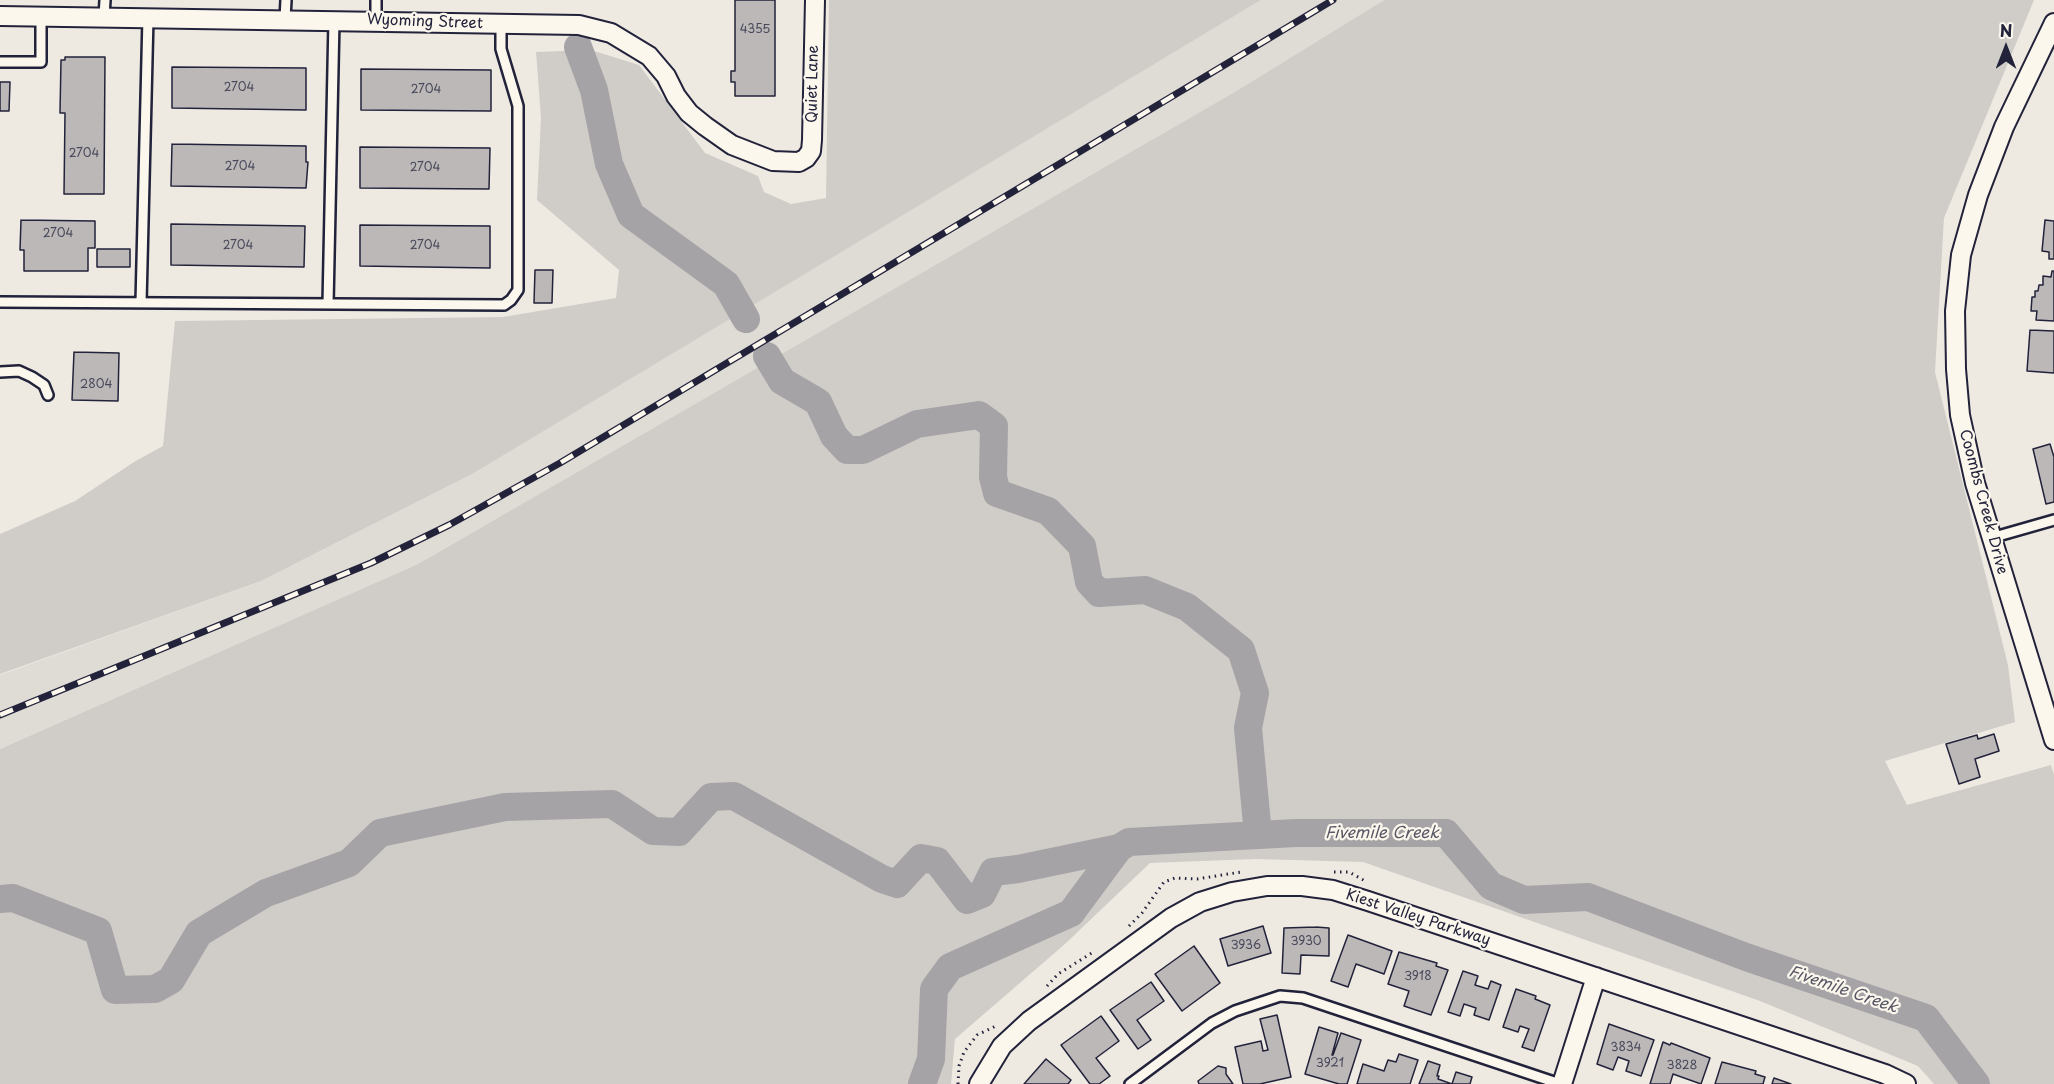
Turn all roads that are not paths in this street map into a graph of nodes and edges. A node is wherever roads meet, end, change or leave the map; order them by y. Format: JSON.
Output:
{"nodes":[{"id":1,"x":286,"y":0,"type":"edge"},
{"id":2,"x":376,"y":0,"type":"edge"},
{"id":3,"x":815,"y":0,"type":"edge"},
{"id":4,"x":105,"y":8,"type":"edge"},
{"id":5,"x":0,"y":16,"type":"edge"},
{"id":6,"x":41,"y":16,"type":"junction"},
{"id":7,"x":148,"y":17,"type":"junction"},
{"id":8,"x":285,"y":19,"type":"junction"},
{"id":9,"x":334,"y":20,"type":"junction"},
{"id":10,"x":376,"y":20,"type":"junction"},
{"id":11,"x":2054,"y":23,"type":"edge"},
{"id":12,"x":501,"y":24,"type":"junction"},
{"id":13,"x":0,"y":62,"type":"edge"},
{"id":14,"x":800,"y":162,"type":"joint"},
{"id":15,"x":0,"y":302,"type":"edge"},
{"id":16,"x":141,"y":303,"type":"junction"},
{"id":17,"x":327,"y":304,"type":"junction"},
{"id":18,"x":0,"y":372,"type":"edge"},
{"id":19,"x":48,"y":395,"type":"dead end"},
{"id":20,"x":2054,"y":520,"type":"edge"},
{"id":21,"x":1991,"y":538,"type":"junction"},
{"id":22,"x":2054,"y":740,"type":"edge"},
{"id":23,"x":1596,"y":977,"type":"junction"},
{"id":24,"x":979,"y":1084,"type":"edge"},
{"id":25,"x":1130,"y":1084,"type":"edge"},
{"id":26,"x":1561,"y":1084,"type":"edge"},
{"id":27,"x":1906,"y":1084,"type":"edge"}],
"edges":[{"from":1,"to":8,"type":"lane"},
{"from":2,"to":10,"type":"lane"},
{"from":3,"to":14,"type":"street","name":"Quiet Lane"},
{"from":4,"to":6,"type":"street","name":"Wyoming Street"},
{"from":4,"to":7,"type":"street","name":"Wyoming Street"},
{"from":5,"to":6,"type":"street","name":"Wyoming Street"},
{"from":6,"to":13,"type":"lane"},
{"from":7,"to":8,"type":"street","name":"Wyoming Street"},
{"from":7,"to":16,"type":"lane"},
{"from":8,"to":9,"type":"street","name":"Wyoming Street"},
{"from":9,"to":10,"type":"street","name":"Wyoming Street"},
{"from":9,"to":17,"type":"lane"},
{"from":10,"to":12,"type":"street","name":"Wyoming Street"},
{"from":11,"to":21,"type":"street","name":"Coombs Creek Drive"},
{"from":12,"to":14,"type":"street","name":"Wyoming Street"},
{"from":12,"to":17,"type":"lane"},
{"from":15,"to":16,"type":"lane"},
{"from":16,"to":17,"type":"lane"},
{"from":18,"to":19,"type":"lane"},
{"from":20,"to":21,"type":"lane"},
{"from":21,"to":22,"type":"street","name":"Coombs Creek Drive"},
{"from":23,"to":24,"type":"street","name":"Kiest Valley Parkway"},
{"from":23,"to":26,"type":"street"},
{"from":23,"to":27,"type":"street","name":"Kiest Valley Parkway"},
{"from":25,"to":26,"type":"lane"}]}
